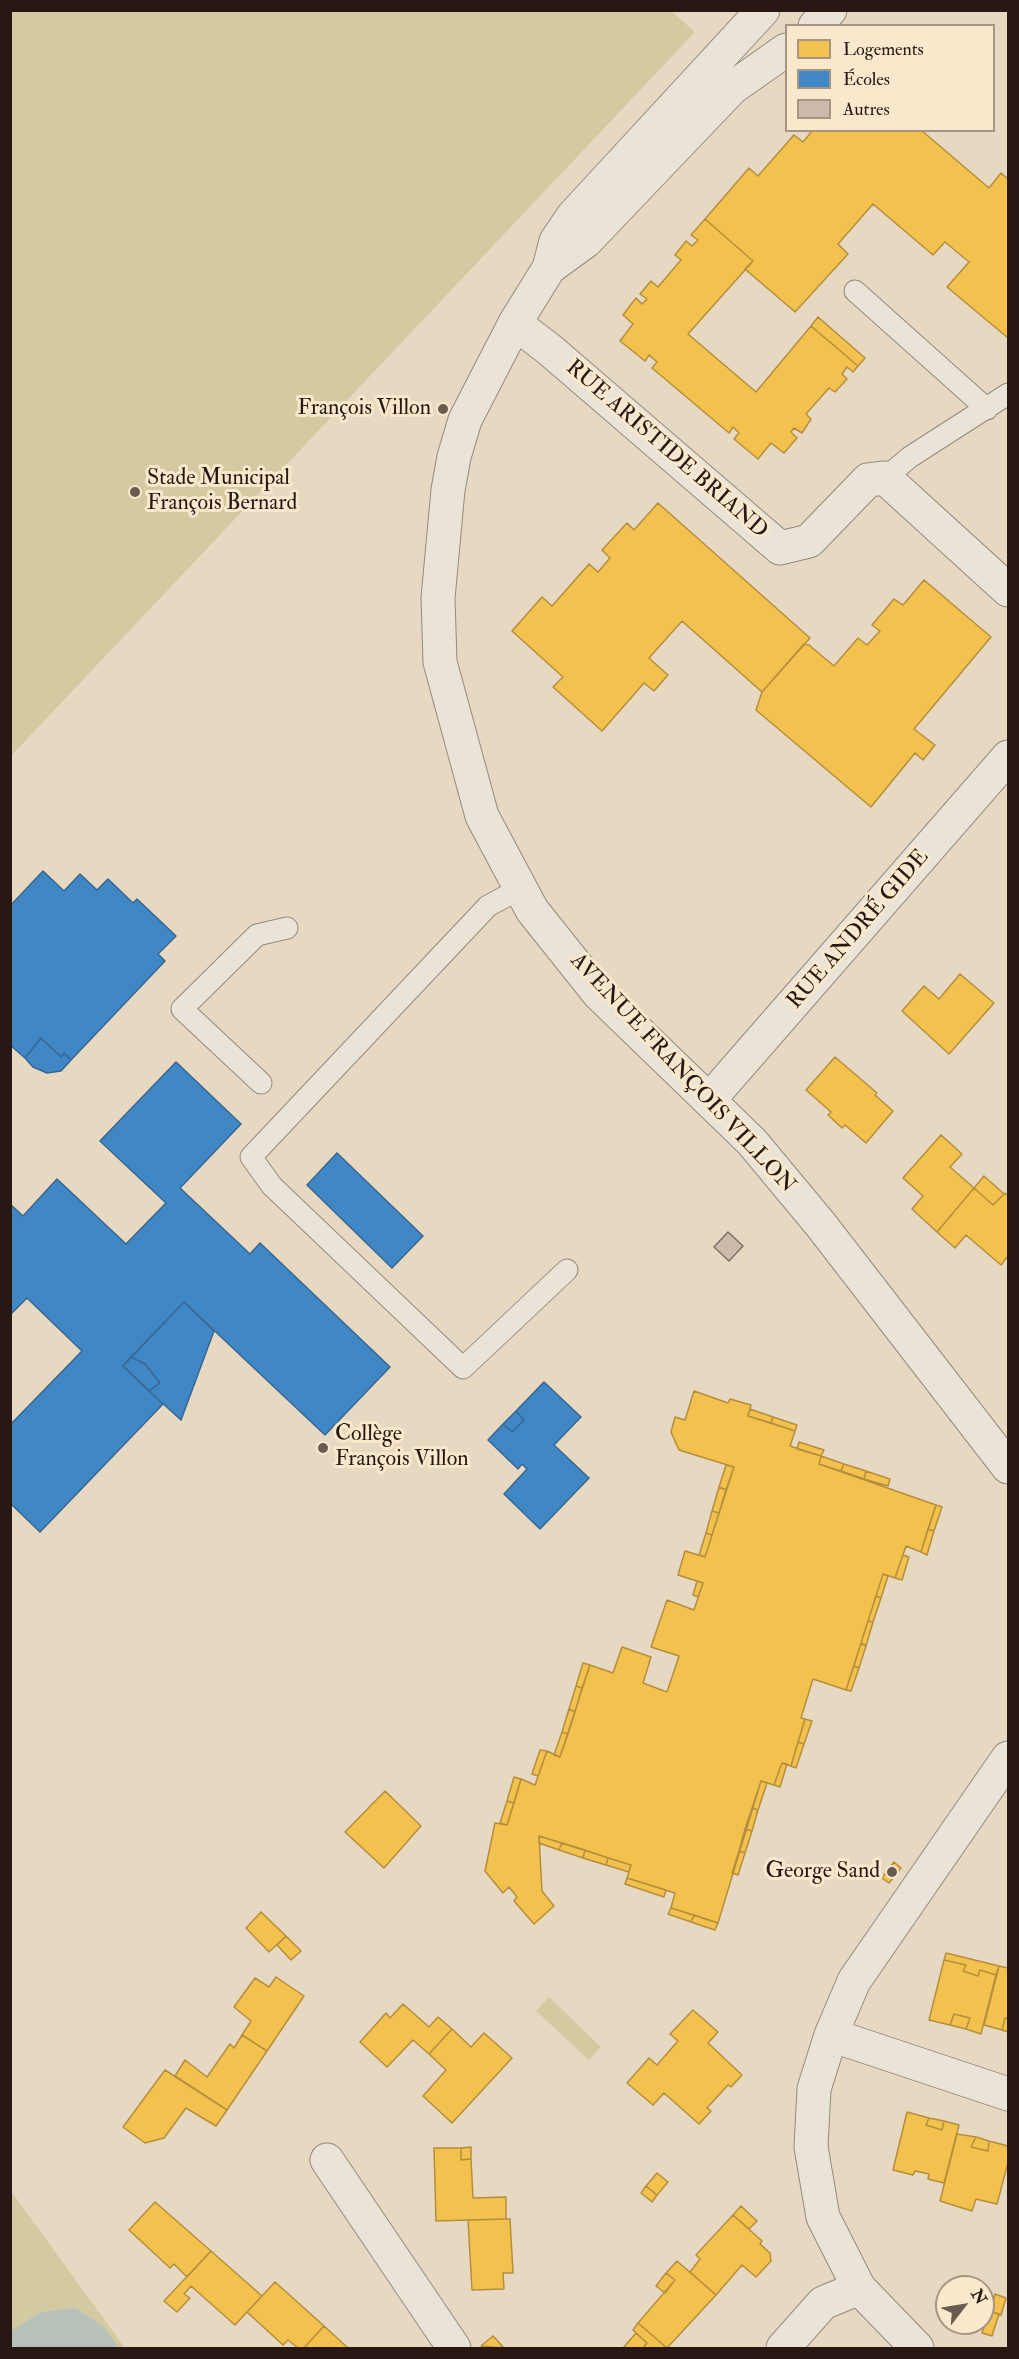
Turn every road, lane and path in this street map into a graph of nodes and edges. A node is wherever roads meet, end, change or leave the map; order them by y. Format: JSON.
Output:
{"nodes":[{"id":1,"x":762,"y":10,"type":"edge"},
{"id":2,"x":830,"y":10,"type":"edge"},
{"id":3,"x":817,"y":24,"type":"edge"},
{"id":4,"x":785,"y":51,"type":"edge"},
{"id":5,"x":549,"y":268,"type":"junction"},
{"id":6,"x":855,"y":291,"type":"dead end"},
{"id":7,"x":515,"y":323,"type":"junction"},
{"id":8,"x":1008,"y":394,"type":"edge"},
{"id":9,"x":987,"y":409,"type":"junction"},
{"id":10,"x":885,"y":478,"type":"junction"},
{"id":11,"x":1008,"y":590,"type":"edge"},
{"id":12,"x":1008,"y":758,"type":"edge"},
{"id":13,"x":521,"y":888,"type":"junction"},
{"id":14,"x":287,"y":928,"type":"dead end"},
{"id":15,"x":261,"y":1083,"type":"dead end"},
{"id":16,"x":709,"y":1100,"type":"junction"},
{"id":17,"x":567,"y":1270,"type":"dead end"},
{"id":18,"x":1008,"y":1467,"type":"edge"},
{"id":19,"x":1008,"y":1758,"type":"edge"},
{"id":20,"x":831,"y":2035,"type":"junction"},
{"id":21,"x":1008,"y":2094,"type":"edge"},
{"id":22,"x":327,"y":2160,"type":"dead end"},
{"id":23,"x":859,"y":2288,"type":"junction"},
{"id":24,"x":454,"y":2349,"type":"edge"},
{"id":25,"x":783,"y":2349,"type":"edge"},
{"id":26,"x":917,"y":2349,"type":"edge"}],
"edges":[{"from":1,"to":5,"type":"street","name":"AVENUE FRANÇOIS VILLON"},
{"from":2,"to":3,"type":"street"},
{"from":4,"to":5,"type":"street","name":"AVENUE FRANÇOIS VILLON"},
{"from":5,"to":7,"type":"street","name":"AVENUE FRANÇOIS VILLON"},
{"from":6,"to":9,"type":"lane"},
{"from":7,"to":10,"type":"street","name":"RUE ARISTIDE BRIAND"},
{"from":7,"to":13,"type":"street","name":"AVENUE FRANÇOIS VILLON"},
{"from":8,"to":9,"type":"lane"},
{"from":9,"to":10,"type":"lane"},
{"from":10,"to":11,"type":"street"},
{"from":12,"to":16,"type":"street","name":"RUE ANDRÉ GIDE"},
{"from":13,"to":16,"type":"street","name":"AVENUE FRANÇOIS VILLON"},
{"from":13,"to":17,"type":"lane"},
{"from":14,"to":15,"type":"lane"},
{"from":16,"to":18,"type":"street","name":"AVENUE FRANÇOIS VILLON"},
{"from":19,"to":20,"type":"street"},
{"from":20,"to":21,"type":"street"},
{"from":20,"to":23,"type":"street"},
{"from":22,"to":24,"type":"street"},
{"from":23,"to":25,"type":"street"},
{"from":23,"to":26,"type":"street"}]}
